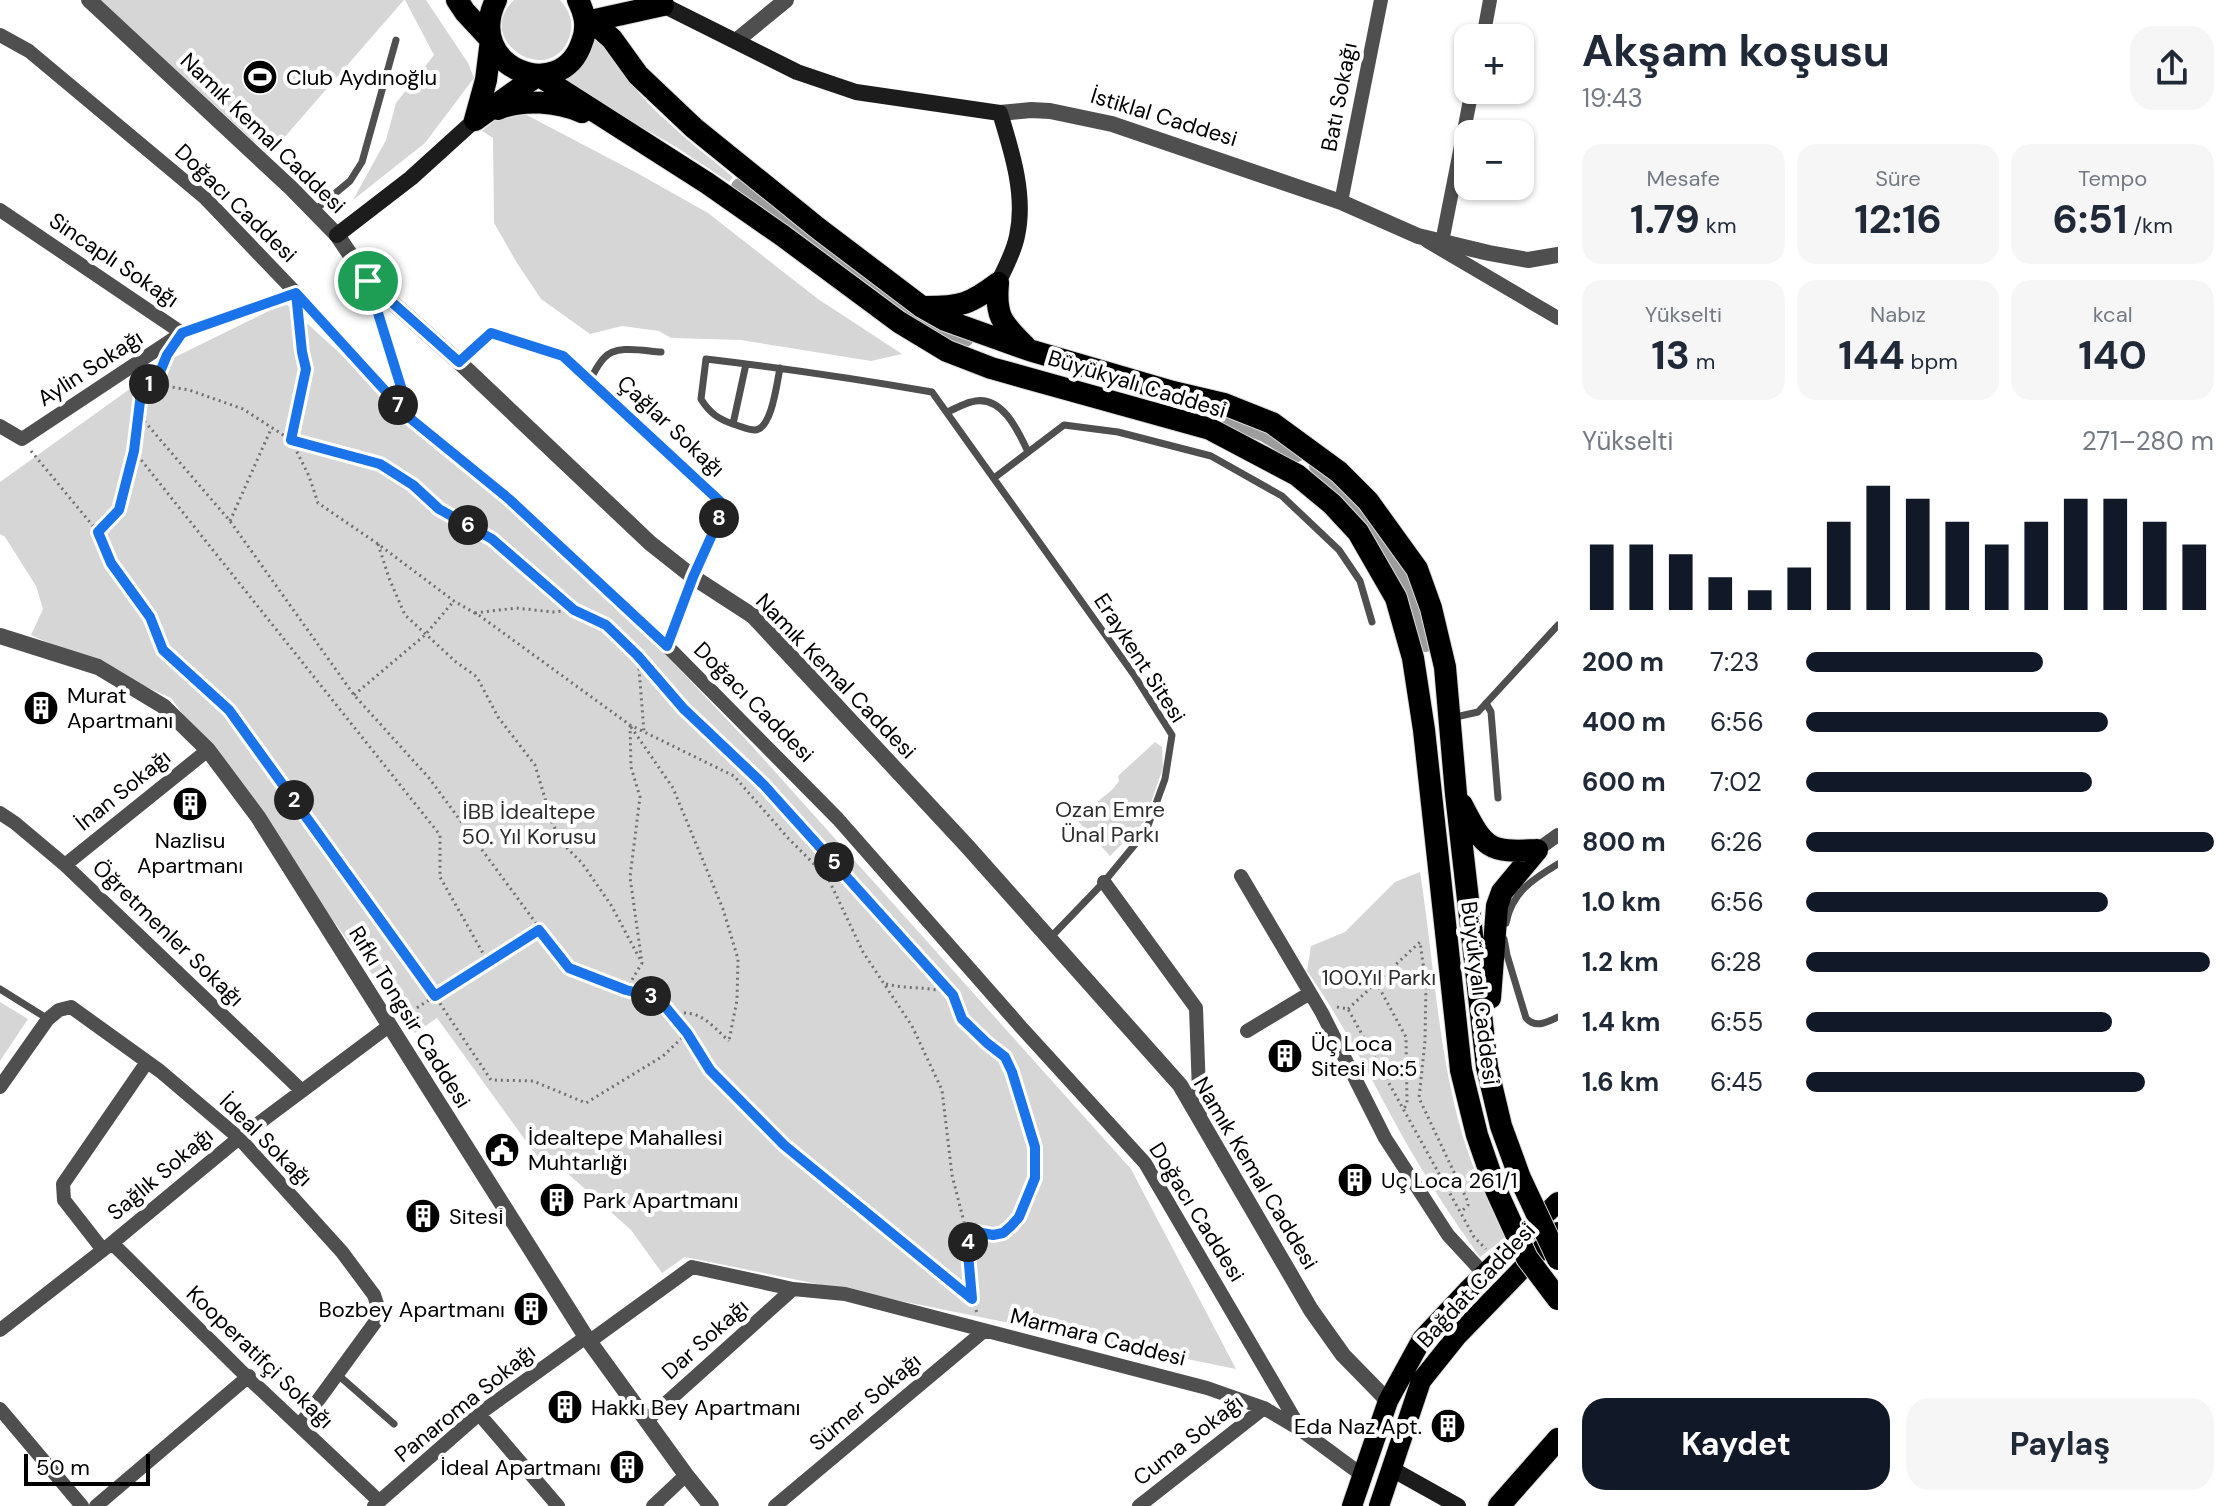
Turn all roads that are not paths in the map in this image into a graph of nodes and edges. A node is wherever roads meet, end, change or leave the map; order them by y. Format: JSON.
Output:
{"nodes":[{"id":1,"x":89,"y":0,"type":"edge"},
{"id":2,"x":457,"y":0,"type":"edge"},
{"id":3,"x":496,"y":0,"type":"edge"},
{"id":4,"x":578,"y":0,"type":"edge"},
{"id":5,"x":786,"y":0,"type":"edge"},
{"id":6,"x":1381,"y":0,"type":"edge"},
{"id":7,"x":1490,"y":0,"type":"edge"},
{"id":8,"x":664,"y":2,"type":"edge"},
{"id":9,"x":586,"y":22,"type":"junction"},
{"id":10,"x":1486,"y":24,"type":"edge"},
{"id":11,"x":0,"y":35,"type":"edge"},
{"id":12,"x":396,"y":40,"type":"dead end"},
{"id":13,"x":491,"y":40,"type":"junction"},
{"id":14,"x":736,"y":41,"type":"junction"},
{"id":15,"x":538,"y":75,"type":"junction"},
{"id":16,"x":1469,"y":104,"type":"edge"},
{"id":17,"x":1000,"y":113,"type":"junction"},
{"id":18,"x":475,"y":120,"type":"junction"},
{"id":19,"x":626,"y":132,"type":"junction"},
{"id":20,"x":1341,"y":202,"type":"junction"},
{"id":21,"x":0,"y":210,"type":"edge"},
{"id":22,"x":313,"y":211,"type":"junction"},
{"id":23,"x":337,"y":235,"type":"junction"},
{"id":24,"x":1418,"y":236,"type":"junction"},
{"id":25,"x":1442,"y":242,"type":"junction"},
{"id":26,"x":1558,"y":255,"type":"edge"},
{"id":27,"x":368,"y":281,"type":"junction"},
{"id":28,"x":998,"y":283,"type":"junction"},
{"id":29,"x":296,"y":293,"type":"junction"},
{"id":30,"x":922,"y":307,"type":"junction"},
{"id":31,"x":1558,"y":318,"type":"edge"},
{"id":32,"x":182,"y":333,"type":"junction"},
{"id":33,"x":1029,"y":350,"type":"junction"},
{"id":34,"x":661,"y":352,"type":"dead end"},
{"id":35,"x":459,"y":362,"type":"junction"},
{"id":36,"x":746,"y":364,"type":"junction"},
{"id":37,"x":780,"y":368,"type":"junction"},
{"id":38,"x":590,"y":380,"type":"junction"},
{"id":39,"x":947,"y":412,"type":"junction"},
{"id":40,"x":411,"y":419,"type":"junction"},
{"id":41,"x":733,"y":424,"type":"junction"},
{"id":42,"x":0,"y":426,"type":"edge"},
{"id":43,"x":1028,"y":452,"type":"junction"},
{"id":44,"x":994,"y":478,"type":"junction"},
{"id":45,"x":693,"y":577,"type":"junction"},
{"id":46,"x":1372,"y":622,"type":"dead end"},
{"id":47,"x":1558,"y":625,"type":"edge"},
{"id":48,"x":0,"y":636,"type":"edge"},
{"id":49,"x":667,"y":646,"type":"junction"},
{"id":50,"x":1486,"y":703,"type":"junction"},
{"id":51,"x":1449,"y":718,"type":"junction"},
{"id":52,"x":208,"y":750,"type":"junction"},
{"id":53,"x":1456,"y":794,"type":"junction"},
{"id":54,"x":1498,"y":798,"type":"dead end"},
{"id":55,"x":0,"y":813,"type":"edge"},
{"id":56,"x":1558,"y":835,"type":"edge"},
{"id":57,"x":1537,"y":850,"type":"junction"},
{"id":58,"x":1558,"y":864,"type":"edge"},
{"id":59,"x":65,"y":865,"type":"junction"},
{"id":60,"x":1241,"y":876,"type":"dead end"},
{"id":61,"x":1104,"y":882,"type":"junction"},
{"id":62,"x":1048,"y":939,"type":"junction"},
{"id":63,"x":0,"y":989,"type":"edge"},
{"id":64,"x":1310,"y":993,"type":"junction"},
{"id":65,"x":1558,"y":1017,"type":"edge"},
{"id":66,"x":48,"y":1019,"type":"junction"},
{"id":67,"x":389,"y":1026,"type":"junction"},
{"id":68,"x":1247,"y":1031,"type":"dead end"},
{"id":69,"x":147,"y":1062,"type":"junction"},
{"id":70,"x":1487,"y":1067,"type":"junction"},
{"id":71,"x":0,"y":1087,"type":"edge"},
{"id":72,"x":301,"y":1090,"type":"junction"},
{"id":73,"x":1200,"y":1120,"type":"junction"},
{"id":74,"x":239,"y":1138,"type":"junction"},
{"id":75,"x":1558,"y":1202,"type":"edge"},
{"id":76,"x":1558,"y":1232,"type":"edge"},
{"id":77,"x":107,"y":1246,"type":"junction"},
{"id":78,"x":1558,"y":1259,"type":"edge"},
{"id":79,"x":1491,"y":1269,"type":"junction"},
{"id":80,"x":793,"y":1289,"type":"junction"},
{"id":81,"x":1558,"y":1299,"type":"edge"},
{"id":82,"x":0,"y":1330,"type":"edge"},
{"id":83,"x":984,"y":1331,"type":"junction"},
{"id":84,"x":588,"y":1339,"type":"junction"},
{"id":85,"x":337,"y":1374,"type":"junction"},
{"id":86,"x":249,"y":1376,"type":"junction"},
{"id":87,"x":1388,"y":1401,"type":"junction"},
{"id":88,"x":1264,"y":1408,"type":"junction"},
{"id":89,"x":0,"y":1409,"type":"edge"},
{"id":90,"x":479,"y":1414,"type":"junction"},
{"id":91,"x":646,"y":1421,"type":"junction"},
{"id":92,"x":394,"y":1424,"type":"dead end"},
{"id":93,"x":300,"y":1425,"type":"junction"},
{"id":94,"x":1301,"y":1430,"type":"junction"},
{"id":95,"x":1558,"y":1439,"type":"edge"},
{"id":96,"x":1390,"y":1468,"type":"junction"},
{"id":97,"x":686,"y":1475,"type":"junction"},
{"id":98,"x":1362,"y":1475,"type":"junction"},
{"id":99,"x":376,"y":1504,"type":"edge"},
{"id":100,"x":82,"y":1506,"type":"edge"},
{"id":101,"x":96,"y":1506,"type":"edge"},
{"id":102,"x":558,"y":1506,"type":"edge"},
{"id":103,"x":653,"y":1506,"type":"edge"},
{"id":104,"x":711,"y":1506,"type":"edge"},
{"id":105,"x":775,"y":1506,"type":"edge"},
{"id":106,"x":1139,"y":1506,"type":"edge"},
{"id":107,"x":1352,"y":1506,"type":"edge"},
{"id":108,"x":1379,"y":1506,"type":"edge"},
{"id":109,"x":1458,"y":1506,"type":"edge"},
{"id":110,"x":1499,"y":1506,"type":"edge"}],
"edges":[{"from":1,"to":22,"type":"street","name":"Namık Kemal Caddesi"},
{"from":2,"to":13,"type":"highway","name":"Büyükyalı Caddesi"},
{"from":3,"to":13,"type":"highway"},
{"from":4,"to":9,"type":"highway"},
{"from":5,"to":14,"type":"street"},
{"from":6,"to":20,"type":"street","name":"Batı Sokağı"},
{"from":7,"to":10,"type":"street"},
{"from":8,"to":9,"type":"highway","name":"İstiklal Caddesi"},
{"from":8,"to":14,"type":"main road","name":"İstiklal Caddesi"},
{"from":9,"to":15,"type":"highway"},
{"from":9,"to":30,"type":"highway","name":"Büyükyalı Caddesi"},
{"from":11,"to":29,"type":"street","name":"Doğacı Caddesi"},
{"from":12,"to":22,"type":"lane"},
{"from":13,"to":15,"type":"highway","name":"Büyükyalı Caddesi"},
{"from":13,"to":18,"type":"highway"},
{"from":14,"to":17,"type":"main road","name":"İstiklal Caddesi"},
{"from":15,"to":18,"type":"highway"},
{"from":15,"to":19,"type":"highway","name":"Büyükyalı Caddesi"},
{"from":16,"to":25,"type":"street"},
{"from":17,"to":20,"type":"street","name":"İstiklal Caddesi"},
{"from":17,"to":28,"type":"main road"},
{"from":18,"to":19,"type":"highway"},
{"from":18,"to":23,"type":"main road"},
{"from":19,"to":81,"type":"highway","name":"Büyükyalı Caddesi","bridge":true},
{"from":20,"to":24,"type":"street","name":"İstiklal Caddesi"},
{"from":21,"to":32,"type":"street","name":"Sincaplı Sokağı"},
{"from":22,"to":23,"type":"street","name":"Namık Kemal Caddesi"},
{"from":23,"to":27,"type":"street","name":"Namık Kemal Caddesi"},
{"from":24,"to":25,"type":"street","name":"İstiklal Caddesi"},
{"from":24,"to":31,"type":"street"},
{"from":25,"to":26,"type":"street","name":"İstiklal Caddesi"},
{"from":27,"to":35,"type":"street","name":"Namık Kemal Caddesi"},
{"from":27,"to":40,"type":"street"},
{"from":28,"to":30,"type":"highway"},
{"from":28,"to":33,"type":"highway","name":"Büyükyalı Caddesi"},
{"from":29,"to":32,"type":"street","name":"Sincaplı Sokağı"},
{"from":29,"to":40,"type":"street","name":"Doğacı Caddesi"},
{"from":30,"to":33,"type":"highway","name":"Büyükyalı Caddesi"},
{"from":32,"to":42,"type":"street","name":"Aylin Sokağı"},
{"from":33,"to":51,"type":"highway","name":"Büyükyalı Caddesi"},
{"from":34,"to":38,"type":"lane"},
{"from":35,"to":38,"type":"street","name":"Çağlar Sokağı"},
{"from":35,"to":45,"type":"street","name":"Namık Kemal Caddesi"},
{"from":36,"to":37,"type":"lane","name":"Eraykent Sitesi"},
{"from":36,"to":41,"type":"lane"},
{"from":36,"to":41,"type":"lane","name":"Eraykent Sitesi"},
{"from":37,"to":39,"type":"lane","name":"Eraykent Sitesi"},
{"from":37,"to":41,"type":"lane"},
{"from":38,"to":45,"type":"street","name":"Çağlar Sokağı"},
{"from":39,"to":43,"type":"lane"},
{"from":39,"to":44,"type":"lane","name":"Eraykent Sitesi"},
{"from":40,"to":49,"type":"street","name":"Doğacı Caddesi"},
{"from":43,"to":44,"type":"lane"},
{"from":43,"to":46,"type":"lane"},
{"from":44,"to":61,"type":"lane","name":"Eraykent Sitesi"},
{"from":45,"to":49,"type":"street","name":"Çağlar Sokağı"},
{"from":45,"to":62,"type":"street","name":"Namık Kemal Caddesi"},
{"from":47,"to":50,"type":"lane"},
{"from":48,"to":52,"type":"street","name":"Rıfkı Tongsir Caddesi"},
{"from":49,"to":94,"type":"street","name":"Doğacı Caddesi"},
{"from":50,"to":51,"type":"lane"},
{"from":50,"to":54,"type":"lane"},
{"from":51,"to":53,"type":"highway","name":"Büyükyalı Caddesi"},
{"from":52,"to":59,"type":"street","name":"İnan Sokağı"},
{"from":52,"to":67,"type":"street","name":"Rıfkı Tongsir Caddesi"},
{"from":53,"to":57,"type":"highway"},
{"from":53,"to":70,"type":"highway","name":"Büyükyalı Caddesi"},
{"from":55,"to":59,"type":"street","name":"Öğretmenler Sokağı"},
{"from":56,"to":57,"type":"street"},
{"from":57,"to":70,"type":"highway"},
{"from":58,"to":65,"type":"lane"},
{"from":59,"to":72,"type":"street","name":"Öğretmenler Sokağı"},
{"from":60,"to":64,"type":"street"},
{"from":61,"to":62,"type":"lane","name":"Eraykent Sitesi"},
{"from":61,"to":73,"type":"street"},
{"from":62,"to":73,"type":"street","name":"Namık Kemal Caddesi"},
{"from":63,"to":66,"type":"lane"},
{"from":64,"to":68,"type":"street"},
{"from":64,"to":79,"type":"street"},
{"from":66,"to":69,"type":"street","name":"İdeal Sokağı"},
{"from":66,"to":71,"type":"street"},
{"from":67,"to":72,"type":"street","name":"Sağlık Sokağı"},
{"from":67,"to":84,"type":"street","name":"Rıfkı Tongsir Caddesi"},
{"from":69,"to":74,"type":"street","name":"İdeal Sokağı"},
{"from":69,"to":77,"type":"street","name":"Kooperatifçi Sokağı"},
{"from":70,"to":78,"type":"highway","name":"Büyükyalı Caddesi","bridge":true},
{"from":72,"to":74,"type":"street","name":"Sağlık Sokağı"},
{"from":73,"to":87,"type":"street","name":"Namık Kemal Caddesi"},
{"from":74,"to":77,"type":"street","name":"Sağlık Sokağı"},
{"from":74,"to":85,"type":"street","name":"İdeal Sokağı"},
{"from":75,"to":79,"type":"main road","name":"Bağdat Caddesi"},
{"from":76,"to":96,"type":"main road","name":"Bağdat Caddesi"},
{"from":77,"to":82,"type":"street","name":"Sağlık Sokağı"},
{"from":77,"to":86,"type":"street","name":"Kooperatifçi Sokağı"},
{"from":79,"to":87,"type":"main road","name":"Bağdat Caddesi"},
{"from":80,"to":83,"type":"street","name":"Marmara Caddesi"},
{"from":80,"to":84,"type":"street","name":"Marmara Caddesi"},
{"from":80,"to":91,"type":"street","name":"Dar Sokağı"},
{"from":83,"to":88,"type":"street","name":"Marmara Caddesi"},
{"from":83,"to":105,"type":"street","name":"Sümer Sokağı"},
{"from":84,"to":90,"type":"street","name":"Panaroma Sokağı"},
{"from":84,"to":91,"type":"street","name":"Rıfkı Tongsir Caddesi"},
{"from":85,"to":92,"type":"lane"},
{"from":85,"to":93,"type":"street","name":"İdeal Sokağı"},
{"from":86,"to":93,"type":"street","name":"Kooperatifçi Sokağı"},
{"from":86,"to":101,"type":"street"},
{"from":87,"to":98,"type":"main road","name":"Bağdat Caddesi"},
{"from":88,"to":94,"type":"street","name":"Marmara Caddesi"},
{"from":88,"to":106,"type":"street","name":"Cuma Sokağı"},
{"from":89,"to":100,"type":"street"},
{"from":90,"to":99,"type":"street","name":"Panaroma Sokağı"},
{"from":90,"to":102,"type":"street"},
{"from":91,"to":97,"type":"street","name":"Rıfkı Tongsir Caddesi"},
{"from":93,"to":99,"type":"street","name":"Kooperatifçi Sokağı"},
{"from":94,"to":98,"type":"street","name":"Marmara Caddesi"},
{"from":95,"to":110,"type":"highway"},
{"from":96,"to":108,"type":"main road","name":"Bağdat Caddesi"},
{"from":96,"to":109,"type":"main road"},
{"from":97,"to":103,"type":"street"},
{"from":97,"to":104,"type":"street","name":"Rıfkı Tongsir Caddesi"},
{"from":98,"to":107,"type":"main road","name":"Bağdat Caddesi"}]}
